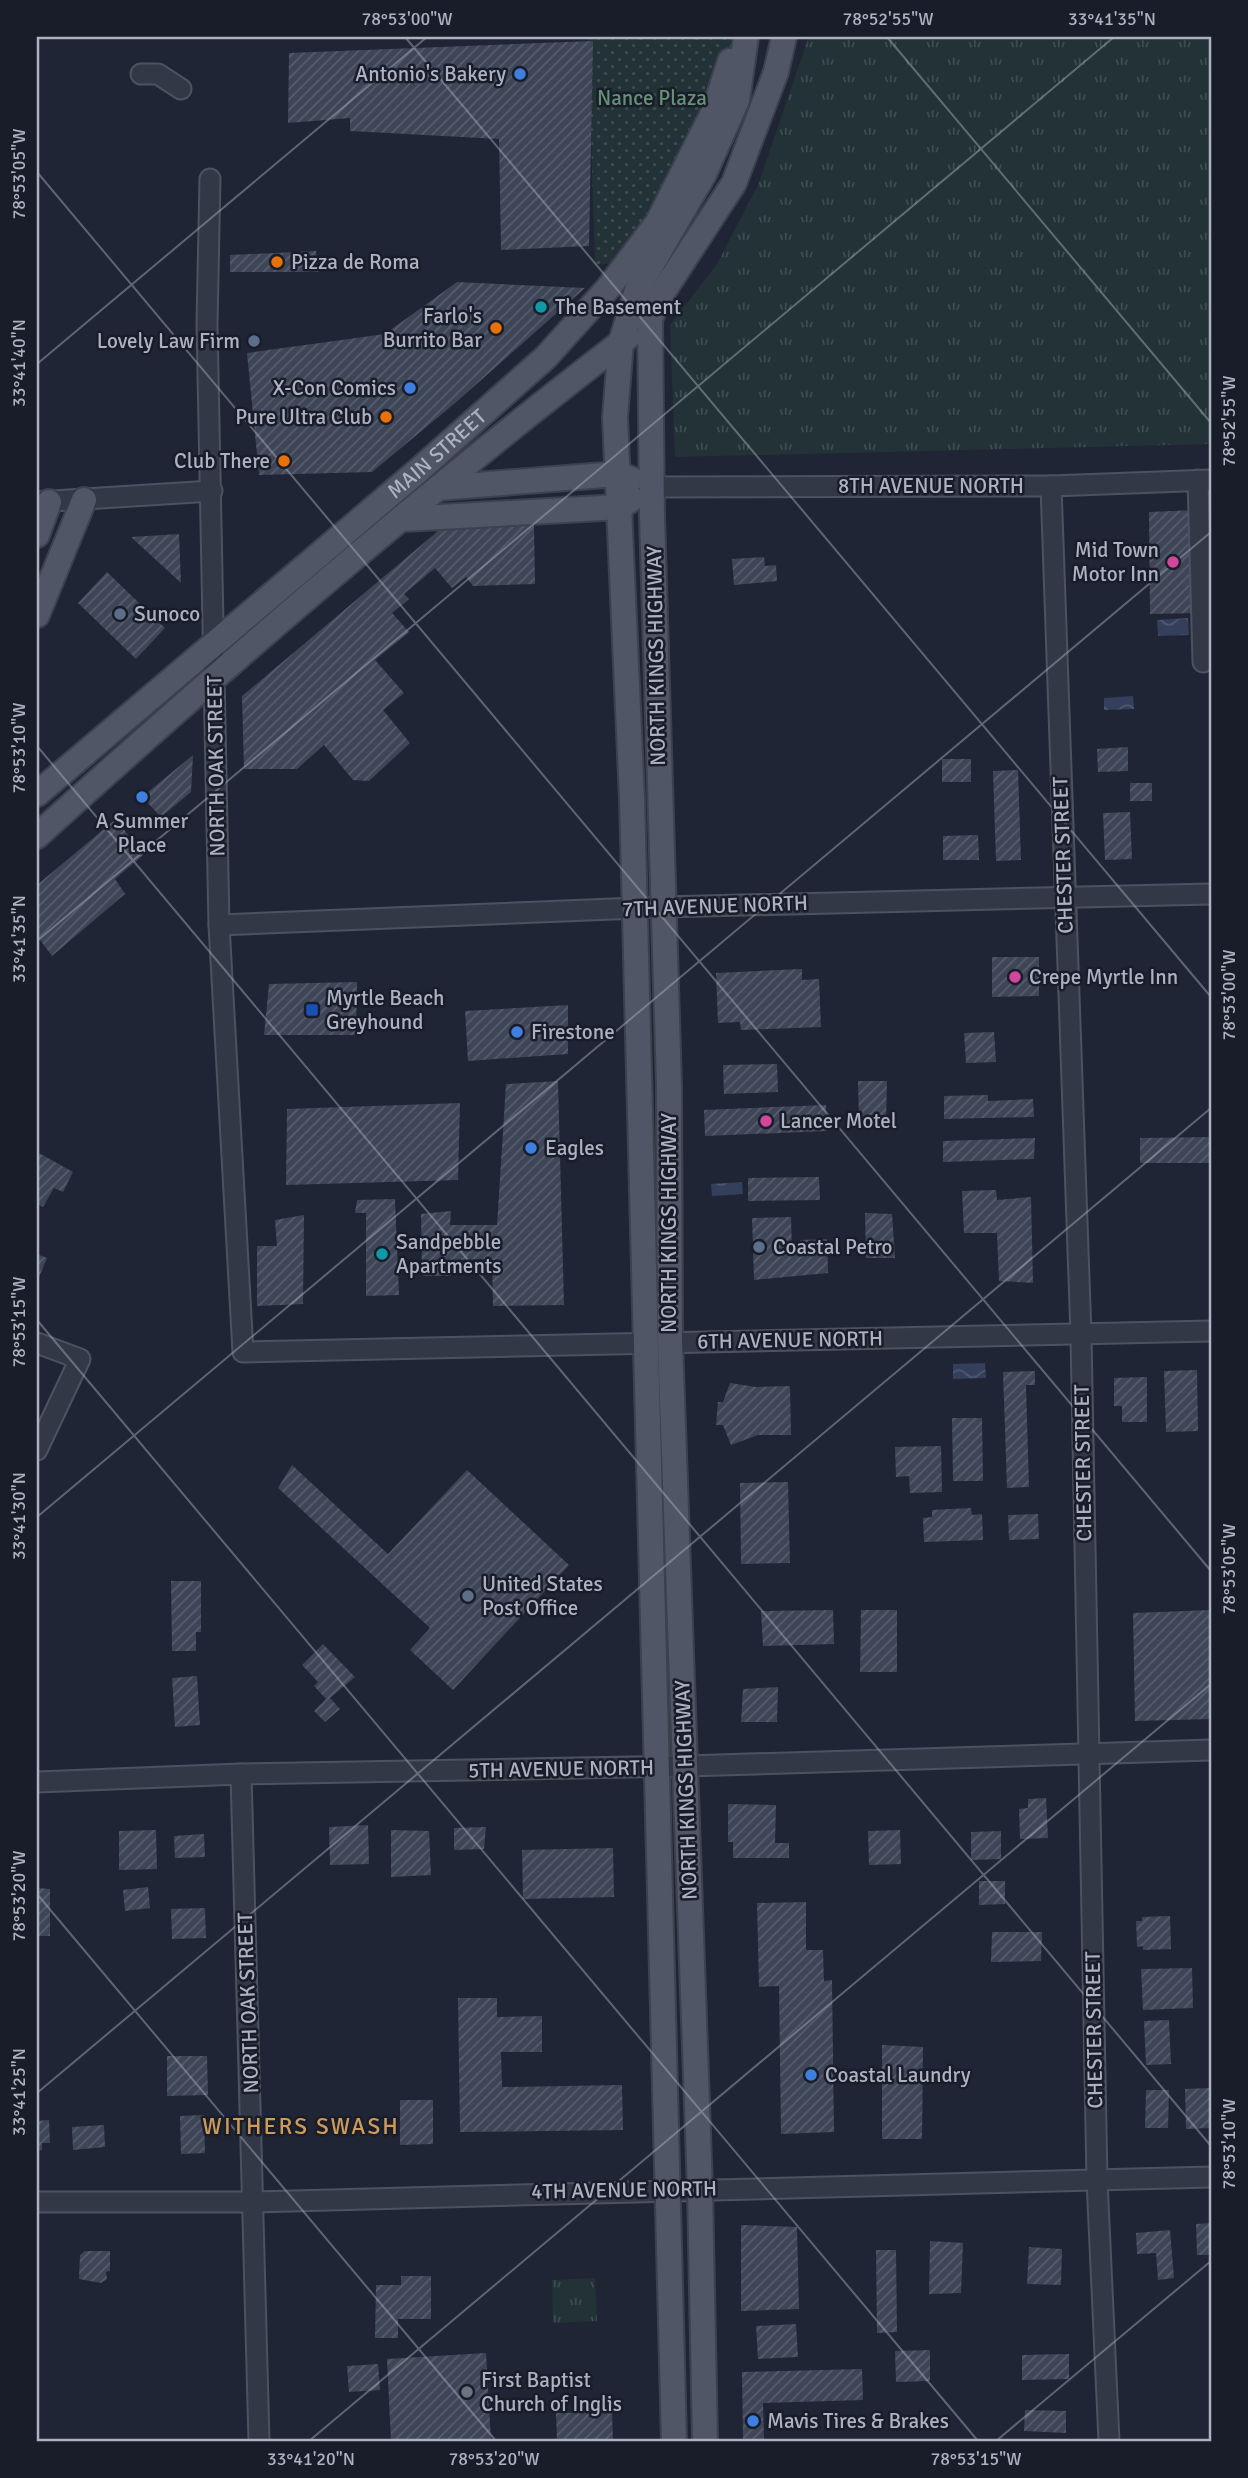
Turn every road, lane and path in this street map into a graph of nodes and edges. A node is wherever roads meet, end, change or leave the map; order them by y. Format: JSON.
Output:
{"nodes":[{"id":1,"x":738,"y":37,"type":"edge"},
{"id":2,"x":746,"y":37,"type":"edge"},
{"id":3,"x":784,"y":37,"type":"edge"},
{"id":4,"x":141,"y":74,"type":"dead end"},
{"id":5,"x":181,"y":89,"type":"dead end"},
{"id":6,"x":210,"y":179,"type":"dead end"},
{"id":7,"x":650,"y":319,"type":"junction"},
{"id":8,"x":621,"y":342,"type":"junction"},
{"id":9,"x":618,"y":474,"type":"junction"},
{"id":10,"x":1205,"y":480,"type":"edge"},
{"id":11,"x":1051,"y":486,"type":"junction"},
{"id":12,"x":651,"y":487,"type":"junction"},
{"id":13,"x":439,"y":488,"type":"junction"},
{"id":14,"x":212,"y":491,"type":"junction"},
{"id":15,"x":388,"y":496,"type":"junction"},
{"id":16,"x":84,"y":500,"type":"junction"},
{"id":17,"x":43,"y":502,"type":"edge"},
{"id":18,"x":620,"y":507,"type":"junction"},
{"id":19,"x":404,"y":519,"type":"junction"},
{"id":20,"x":37,"y":535,"type":"edge"},
{"id":21,"x":37,"y":615,"type":"edge"},
{"id":22,"x":214,"y":641,"type":"junction"},
{"id":23,"x":1203,"y":662,"type":"dead end"},
{"id":24,"x":214,"y":676,"type":"junction"},
{"id":25,"x":37,"y":794,"type":"edge"},
{"id":26,"x":37,"y":836,"type":"edge"},
{"id":27,"x":1211,"y":894,"type":"edge"},
{"id":28,"x":1065,"y":897,"type":"junction"},
{"id":29,"x":662,"y":907,"type":"junction"},
{"id":30,"x":635,"y":908,"type":"junction"},
{"id":31,"x":219,"y":925,"type":"junction"},
{"id":32,"x":1211,"y":1331,"type":"edge"},
{"id":33,"x":1080,"y":1335,"type":"junction"},
{"id":34,"x":658,"y":1342,"type":"junction"},
{"id":35,"x":37,"y":1343,"type":"edge"},
{"id":36,"x":243,"y":1352,"type":"joint"},
{"id":37,"x":37,"y":1450,"type":"edge"},
{"id":38,"x":1211,"y":1750,"type":"edge"},
{"id":39,"x":1088,"y":1753,"type":"junction"},
{"id":40,"x":686,"y":1766,"type":"junction"},
{"id":41,"x":657,"y":1767,"type":"junction"},
{"id":42,"x":241,"y":1774,"type":"junction"},
{"id":43,"x":37,"y":1782,"type":"edge"},
{"id":44,"x":1211,"y":2177,"type":"edge"},
{"id":45,"x":1097,"y":2180,"type":"junction"},
{"id":46,"x":701,"y":2189,"type":"junction"},
{"id":47,"x":667,"y":2191,"type":"junction"},
{"id":48,"x":37,"y":2202,"type":"edge"},
{"id":49,"x":254,"y":2202,"type":"junction"},
{"id":50,"x":259,"y":2441,"type":"edge"},
{"id":51,"x":674,"y":2441,"type":"edge"},
{"id":52,"x":705,"y":2441,"type":"edge"},
{"id":53,"x":1109,"y":2441,"type":"edge"}],
"edges":[{"from":1,"to":15,"type":"main road","name":"MAIN STREET"},
{"from":2,"to":8,"type":"main road","name":"NORTH KINGS HIGHWAY"},
{"from":3,"to":7,"type":"main road","name":"NORTH KINGS HIGHWAY"},
{"from":4,"to":5,"type":"street"},
{"from":6,"to":14,"type":"street","name":"NORTH OAK STREET"},
{"from":7,"to":8,"type":"main road","name":"MAIN STREET"},
{"from":7,"to":12,"type":"main road","name":"NORTH KINGS HIGHWAY"},
{"from":8,"to":9,"type":"main road","name":"NORTH KINGS HIGHWAY"},
{"from":8,"to":13,"type":"main road","name":"MAIN STREET"},
{"from":9,"to":12,"type":"main road"},
{"from":9,"to":13,"type":"main road"},
{"from":9,"to":18,"type":"main road","name":"NORTH KINGS HIGHWAY"},
{"from":10,"to":11,"type":"street","name":"8TH AVENUE NORTH"},
{"from":10,"to":23,"type":"street"},
{"from":11,"to":12,"type":"street","name":"8TH AVENUE NORTH"},
{"from":11,"to":28,"type":"street","name":"CHESTER STREET"},
{"from":12,"to":18,"type":"main road"},
{"from":12,"to":29,"type":"main road","name":"NORTH KINGS HIGHWAY"},
{"from":13,"to":15,"type":"main road"},
{"from":13,"to":19,"type":"main road","name":"MAIN STREET"},
{"from":14,"to":16,"type":"street"},
{"from":14,"to":22,"type":"street","name":"NORTH OAK STREET"},
{"from":15,"to":22,"type":"main road","name":"MAIN STREET"},
{"from":16,"to":17,"type":"street"},
{"from":16,"to":21,"type":"main road"},
{"from":17,"to":20,"type":"main road"},
{"from":18,"to":19,"type":"main road"},
{"from":18,"to":30,"type":"main road","name":"NORTH KINGS HIGHWAY"},
{"from":19,"to":24,"type":"main road","name":"MAIN STREET"},
{"from":22,"to":24,"type":"street","name":"NORTH OAK STREET"},
{"from":22,"to":25,"type":"main road","name":"MAIN STREET"},
{"from":24,"to":26,"type":"main road","name":"MAIN STREET"},
{"from":24,"to":31,"type":"street","name":"NORTH OAK STREET"},
{"from":27,"to":28,"type":"street","name":"7TH AVENUE NORTH"},
{"from":28,"to":29,"type":"street","name":"7TH AVENUE NORTH"},
{"from":28,"to":33,"type":"street","name":"CHESTER STREET"},
{"from":29,"to":30,"type":"street","name":"7TH AVENUE NORTH"},
{"from":29,"to":34,"type":"main road","name":"NORTH KINGS HIGHWAY"},
{"from":30,"to":31,"type":"street","name":"7TH AVENUE NORTH"},
{"from":30,"to":34,"type":"main road","name":"NORTH KINGS HIGHWAY"},
{"from":31,"to":36,"type":"street","name":"NORTH OAK STREET"},
{"from":32,"to":33,"type":"street","name":"6TH AVENUE NORTH"},
{"from":33,"to":34,"type":"street","name":"6TH AVENUE NORTH"},
{"from":33,"to":39,"type":"street","name":"CHESTER STREET"},
{"from":34,"to":36,"type":"street","name":"6TH AVENUE NORTH"},
{"from":34,"to":40,"type":"main road","name":"NORTH KINGS HIGHWAY"},
{"from":34,"to":41,"type":"main road","name":"NORTH KINGS HIGHWAY"},
{"from":35,"to":37,"type":"street"},
{"from":38,"to":39,"type":"street","name":"5TH AVENUE NORTH"},
{"from":39,"to":40,"type":"street","name":"5TH AVENUE NORTH"},
{"from":39,"to":45,"type":"street","name":"CHESTER STREET"},
{"from":40,"to":41,"type":"street","name":"5TH AVENUE NORTH"},
{"from":40,"to":46,"type":"main road","name":"NORTH KINGS HIGHWAY"},
{"from":41,"to":42,"type":"street","name":"5TH AVENUE NORTH"},
{"from":41,"to":47,"type":"main road","name":"NORTH KINGS HIGHWAY"},
{"from":42,"to":43,"type":"street","name":"5TH AVENUE NORTH"},
{"from":42,"to":49,"type":"street","name":"NORTH OAK STREET"},
{"from":44,"to":45,"type":"street","name":"4TH AVENUE NORTH"},
{"from":45,"to":46,"type":"street","name":"4TH AVENUE NORTH"},
{"from":45,"to":53,"type":"street","name":"CHESTER STREET"},
{"from":46,"to":47,"type":"street","name":"4TH AVENUE NORTH"},
{"from":46,"to":52,"type":"main road","name":"NORTH KINGS HIGHWAY"},
{"from":47,"to":49,"type":"street","name":"4TH AVENUE NORTH"},
{"from":47,"to":51,"type":"main road","name":"NORTH KINGS HIGHWAY"},
{"from":48,"to":49,"type":"street","name":"4TH AVENUE NORTH"},
{"from":49,"to":50,"type":"street","name":"NORTH OAK STREET"}]}
